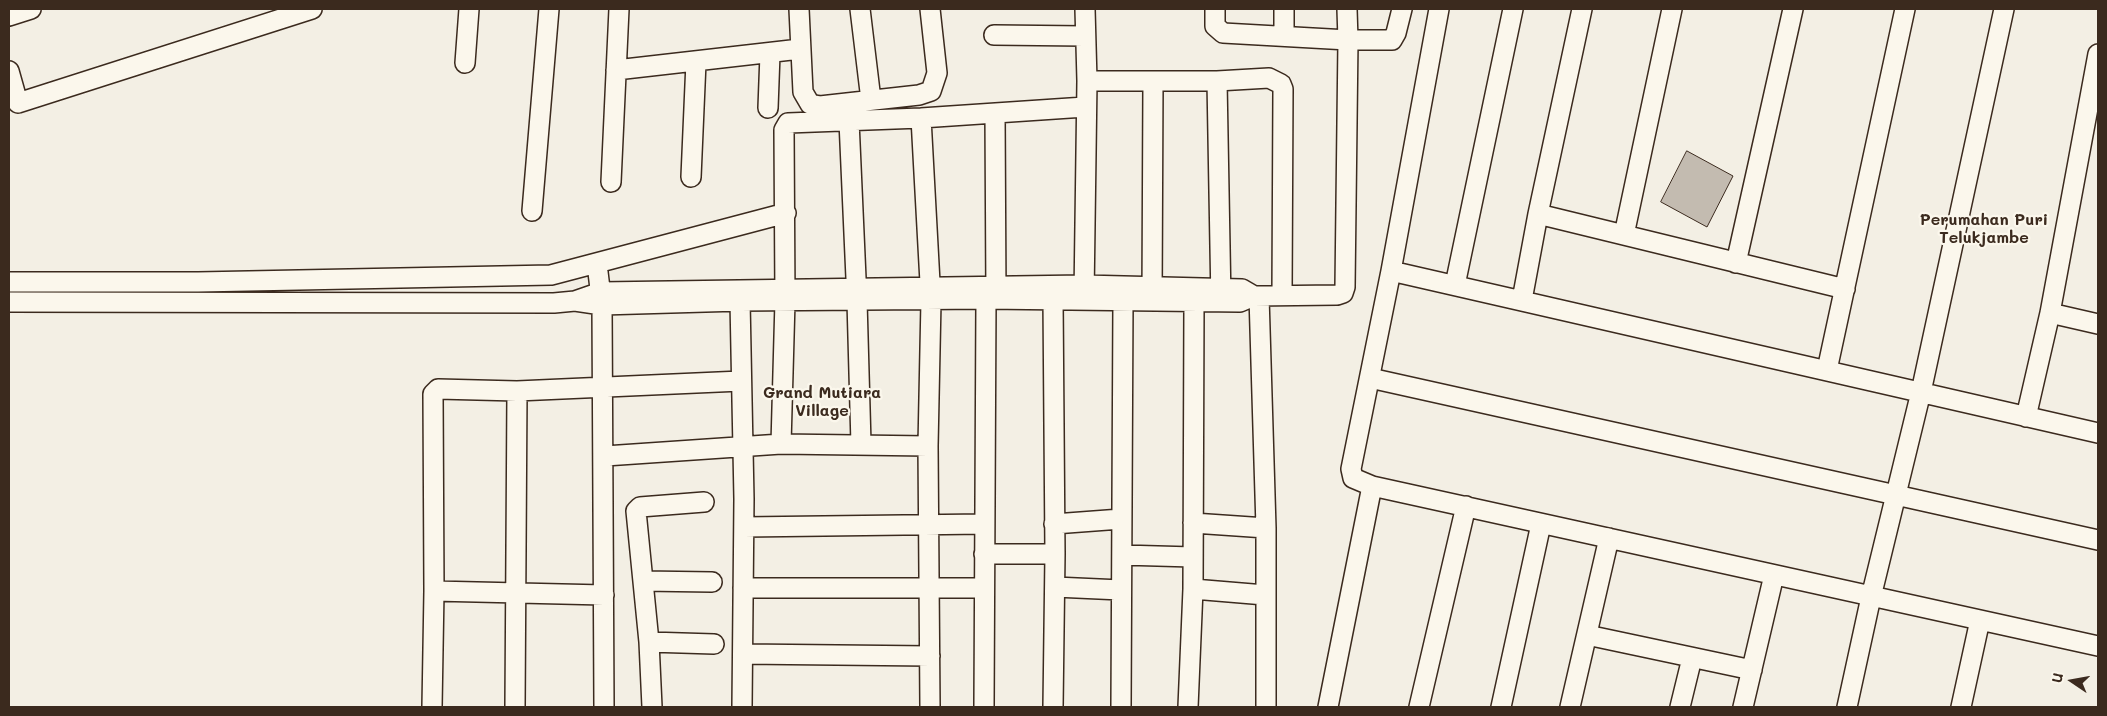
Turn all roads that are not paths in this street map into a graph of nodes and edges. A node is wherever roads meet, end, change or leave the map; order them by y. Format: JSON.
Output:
{"nodes":[{"id":1,"x":32,"y":9,"type":"edge"},
{"id":2,"x":312,"y":9,"type":"edge"},
{"id":3,"x":469,"y":9,"type":"edge"},
{"id":4,"x":549,"y":9,"type":"edge"},
{"id":5,"x":619,"y":9,"type":"edge"},
{"id":6,"x":799,"y":9,"type":"edge"},
{"id":7,"x":860,"y":9,"type":"edge"},
{"id":8,"x":930,"y":9,"type":"edge"},
{"id":9,"x":1085,"y":9,"type":"edge"},
{"id":10,"x":1215,"y":9,"type":"edge"},
{"id":11,"x":1284,"y":9,"type":"edge"},
{"id":12,"x":1347,"y":9,"type":"edge"},
{"id":13,"x":1402,"y":9,"type":"edge"},
{"id":14,"x":1439,"y":9,"type":"edge"},
{"id":15,"x":1513,"y":9,"type":"edge"},
{"id":16,"x":1582,"y":9,"type":"edge"},
{"id":17,"x":1672,"y":9,"type":"edge"},
{"id":18,"x":1793,"y":9,"type":"edge"},
{"id":19,"x":1905,"y":9,"type":"edge"},
{"id":20,"x":2004,"y":9,"type":"edge"},
{"id":21,"x":272,"y":15,"type":"edge"},
{"id":22,"x":9,"y":16,"type":"edge"},
{"id":23,"x":994,"y":35,"type":"dead end"},
{"id":24,"x":1284,"y":35,"type":"junction"},
{"id":25,"x":1084,"y":36,"type":"junction"},
{"id":26,"x":1348,"y":40,"type":"junction"},
{"id":27,"x":800,"y":49,"type":"junction"},
{"id":28,"x":770,"y":54,"type":"junction"},
{"id":29,"x":2098,"y":54,"type":"edge"},
{"id":30,"x":696,"y":62,"type":"junction"},
{"id":31,"x":465,"y":63,"type":"dead end"},
{"id":32,"x":616,"y":70,"type":"junction"},
{"id":33,"x":9,"y":71,"type":"edge"},
{"id":34,"x":1087,"y":81,"type":"junction"},
{"id":35,"x":1153,"y":81,"type":"junction"},
{"id":36,"x":1217,"y":81,"type":"junction"},
{"id":37,"x":871,"y":100,"type":"junction"},
{"id":38,"x":14,"y":104,"type":"edge"},
{"id":39,"x":1085,"y":107,"type":"junction"},
{"id":40,"x":768,"y":108,"type":"dead end"},
{"id":41,"x":996,"y":113,"type":"junction"},
{"id":42,"x":921,"y":118,"type":"junction"},
{"id":43,"x":849,"y":121,"type":"junction"},
{"id":44,"x":690,"y":177,"type":"dead end"},
{"id":45,"x":611,"y":182,"type":"dead end"},
{"id":46,"x":532,"y":211,"type":"dead end"},
{"id":47,"x":786,"y":213,"type":"junction"},
{"id":48,"x":1538,"y":214,"type":"junction"},
{"id":49,"x":1624,"y":235,"type":"junction"},
{"id":50,"x":1736,"y":263,"type":"junction"},
{"id":51,"x":596,"y":264,"type":"junction"},
{"id":52,"x":1391,"y":271,"type":"junction"},
{"id":53,"x":551,"y":275,"type":"junction"},
{"id":54,"x":9,"y":282,"type":"edge"},
{"id":55,"x":198,"y":282,"type":"junction"},
{"id":56,"x":1455,"y":285,"type":"junction"},
{"id":57,"x":1845,"y":289,"type":"junction"},
{"id":58,"x":1084,"y":293,"type":"junction"},
{"id":59,"x":1152,"y":293,"type":"junction"},
{"id":60,"x":785,"y":294,"type":"junction"},
{"id":61,"x":930,"y":294,"type":"junction"},
{"id":62,"x":857,"y":295,"type":"junction"},
{"id":63,"x":992,"y":295,"type":"junction"},
{"id":64,"x":1282,"y":295,"type":"junction"},
{"id":65,"x":1221,"y":296,"type":"junction"},
{"id":66,"x":1256,"y":296,"type":"junction"},
{"id":67,"x":602,"y":298,"type":"junction"},
{"id":68,"x":1053,"y":299,"type":"junction"},
{"id":69,"x":740,"y":300,"type":"junction"},
{"id":70,"x":1123,"y":300,"type":"junction"},
{"id":71,"x":1522,"y":300,"type":"junction"},
{"id":72,"x":9,"y":302,"type":"edge"},
{"id":73,"x":198,"y":302,"type":"junction"},
{"id":74,"x":1194,"y":302,"type":"junction"},
{"id":75,"x":554,"y":303,"type":"junction"},
{"id":76,"x":2050,"y":313,"type":"junction"},
{"id":77,"x":2098,"y":324,"type":"edge"},
{"id":78,"x":1827,"y":370,"type":"junction"},
{"id":79,"x":1370,"y":378,"type":"junction"},
{"id":80,"x":742,"y":381,"type":"junction"},
{"id":81,"x":604,"y":387,"type":"junction"},
{"id":82,"x":517,"y":391,"type":"junction"},
{"id":83,"x":1921,"y":392,"type":"junction"},
{"id":84,"x":2026,"y":417,"type":"junction"},
{"id":85,"x":2098,"y":433,"type":"edge"},
{"id":86,"x":781,"y":444,"type":"junction"},
{"id":87,"x":861,"y":444,"type":"junction"},
{"id":88,"x":743,"y":446,"type":"junction"},
{"id":89,"x":928,"y":446,"type":"junction"},
{"id":90,"x":604,"y":456,"type":"junction"},
{"id":91,"x":1372,"y":486,"type":"junction"},
{"id":92,"x":1897,"y":496,"type":"junction"},
{"id":93,"x":704,"y":502,"type":"dead end"},
{"id":94,"x":1466,"y":506,"type":"junction"},
{"id":95,"x":1121,"y":519,"type":"junction"},
{"id":96,"x":929,"y":523,"type":"junction"},
{"id":97,"x":1193,"y":523,"type":"junction"},
{"id":98,"x":984,"y":524,"type":"junction"},
{"id":99,"x":1054,"y":524,"type":"junction"},
{"id":100,"x":1540,"y":524,"type":"junction"},
{"id":101,"x":744,"y":527,"type":"junction"},
{"id":102,"x":1266,"y":528,"type":"junction"},
{"id":103,"x":1609,"y":538,"type":"junction"},
{"id":104,"x":2098,"y":540,"type":"edge"},
{"id":105,"x":984,"y":554,"type":"junction"},
{"id":106,"x":1055,"y":554,"type":"junction"},
{"id":107,"x":1122,"y":555,"type":"junction"},
{"id":108,"x":1193,"y":557,"type":"junction"},
{"id":109,"x":1774,"y":575,"type":"junction"},
{"id":110,"x":643,"y":581,"type":"junction"},
{"id":111,"x":712,"y":582,"type":"dead end"},
{"id":112,"x":1055,"y":587,"type":"junction"},
{"id":113,"x":743,"y":588,"type":"junction"},
{"id":114,"x":930,"y":588,"type":"junction"},
{"id":115,"x":983,"y":588,"type":"junction"},
{"id":116,"x":1193,"y":589,"type":"junction"},
{"id":117,"x":1121,"y":590,"type":"junction"},
{"id":118,"x":434,"y":591,"type":"junction"},
{"id":119,"x":517,"y":594,"type":"junction"},
{"id":120,"x":604,"y":595,"type":"junction"},
{"id":121,"x":1265,"y":595,"type":"junction"},
{"id":122,"x":1871,"y":597,"type":"junction"},
{"id":123,"x":1980,"y":620,"type":"junction"},
{"id":124,"x":1587,"y":635,"type":"junction"},
{"id":125,"x":649,"y":642,"type":"junction"},
{"id":126,"x":714,"y":644,"type":"dead end"},
{"id":127,"x":2098,"y":646,"type":"edge"},
{"id":128,"x":744,"y":654,"type":"junction"},
{"id":129,"x":930,"y":656,"type":"junction"},
{"id":130,"x":1692,"y":658,"type":"junction"},
{"id":131,"x":1752,"y":670,"type":"junction"},
{"id":132,"x":432,"y":707,"type":"edge"},
{"id":133,"x":515,"y":707,"type":"edge"},
{"id":134,"x":604,"y":707,"type":"edge"},
{"id":135,"x":652,"y":707,"type":"edge"},
{"id":136,"x":742,"y":707,"type":"edge"},
{"id":137,"x":930,"y":707,"type":"edge"},
{"id":138,"x":984,"y":707,"type":"edge"},
{"id":139,"x":1053,"y":707,"type":"edge"},
{"id":140,"x":1121,"y":707,"type":"edge"},
{"id":141,"x":1188,"y":707,"type":"edge"},
{"id":142,"x":1266,"y":707,"type":"edge"},
{"id":143,"x":1328,"y":707,"type":"edge"},
{"id":144,"x":1419,"y":707,"type":"edge"},
{"id":145,"x":1501,"y":707,"type":"edge"},
{"id":146,"x":1570,"y":707,"type":"edge"},
{"id":147,"x":1680,"y":707,"type":"edge"},
{"id":148,"x":1743,"y":707,"type":"edge"},
{"id":149,"x":1847,"y":707,"type":"edge"},
{"id":150,"x":1961,"y":707,"type":"edge"}],
"edges":[{"from":1,"to":22,"type":"street"},
{"from":2,"to":21,"type":"street"},
{"from":3,"to":31,"type":"street"},
{"from":4,"to":46,"type":"street"},
{"from":5,"to":32,"type":"street"},
{"from":6,"to":27,"type":"street"},
{"from":7,"to":37,"type":"street"},
{"from":8,"to":37,"type":"street"},
{"from":9,"to":25,"type":"street"},
{"from":10,"to":24,"type":"street"},
{"from":11,"to":24,"type":"street"},
{"from":12,"to":26,"type":"street"},
{"from":13,"to":26,"type":"street"},
{"from":14,"to":52,"type":"street"},
{"from":15,"to":56,"type":"street"},
{"from":16,"to":48,"type":"street"},
{"from":17,"to":49,"type":"street"},
{"from":18,"to":50,"type":"street"},
{"from":19,"to":57,"type":"street"},
{"from":20,"to":83,"type":"street"},
{"from":21,"to":38,"type":"street"},
{"from":23,"to":25,"type":"street"},
{"from":24,"to":26,"type":"street"},
{"from":25,"to":34,"type":"street"},
{"from":26,"to":64,"type":"street"},
{"from":27,"to":28,"type":"street"},
{"from":27,"to":37,"type":"street"},
{"from":28,"to":30,"type":"street"},
{"from":28,"to":40,"type":"street"},
{"from":29,"to":76,"type":"street"},
{"from":30,"to":32,"type":"street"},
{"from":30,"to":44,"type":"street"},
{"from":32,"to":45,"type":"street"},
{"from":33,"to":38,"type":"street"},
{"from":34,"to":35,"type":"street"},
{"from":34,"to":39,"type":"street"},
{"from":35,"to":36,"type":"street"},
{"from":35,"to":59,"type":"street"},
{"from":36,"to":64,"type":"street"},
{"from":36,"to":65,"type":"street"},
{"from":39,"to":41,"type":"street"},
{"from":39,"to":58,"type":"street"},
{"from":41,"to":42,"type":"street"},
{"from":41,"to":63,"type":"street"},
{"from":42,"to":43,"type":"street"},
{"from":42,"to":61,"type":"street"},
{"from":43,"to":47,"type":"street"},
{"from":43,"to":62,"type":"street"},
{"from":47,"to":51,"type":"street"},
{"from":47,"to":60,"type":"street"},
{"from":48,"to":49,"type":"street"},
{"from":48,"to":71,"type":"street"},
{"from":49,"to":50,"type":"street"},
{"from":50,"to":57,"type":"street"},
{"from":51,"to":53,"type":"street"},
{"from":51,"to":67,"type":"street"},
{"from":52,"to":56,"type":"street"},
{"from":52,"to":79,"type":"street"},
{"from":53,"to":55,"type":"street"},
{"from":53,"to":75,"type":"street"},
{"from":54,"to":55,"type":"street"},
{"from":55,"to":73,"type":"street"},
{"from":56,"to":71,"type":"street"},
{"from":57,"to":78,"type":"street"},
{"from":58,"to":59,"type":"street"},
{"from":58,"to":63,"type":"street"},
{"from":58,"to":68,"type":"street"},
{"from":58,"to":70,"type":"street"},
{"from":59,"to":65,"type":"street"},
{"from":59,"to":70,"type":"street"},
{"from":59,"to":74,"type":"street"},
{"from":60,"to":62,"type":"street"},
{"from":60,"to":67,"type":"street"},
{"from":60,"to":69,"type":"street"},
{"from":60,"to":86,"type":"street"},
{"from":61,"to":62,"type":"street"},
{"from":61,"to":63,"type":"street"},
{"from":61,"to":89,"type":"street"},
{"from":62,"to":87,"type":"street"},
{"from":63,"to":68,"type":"street"},
{"from":63,"to":98,"type":"street"},
{"from":64,"to":66,"type":"street"},
{"from":65,"to":66,"type":"street"},
{"from":65,"to":74,"type":"street"},
{"from":66,"to":102,"type":"street"},
{"from":67,"to":69,"type":"street"},
{"from":67,"to":75,"type":"street"},
{"from":67,"to":81,"type":"street"},
{"from":68,"to":99,"type":"street"},
{"from":69,"to":80,"type":"street"},
{"from":70,"to":95,"type":"street"},
{"from":71,"to":78,"type":"street"},
{"from":72,"to":73,"type":"street"},
{"from":73,"to":75,"type":"street"},
{"from":74,"to":97,"type":"street"},
{"from":76,"to":77,"type":"street"},
{"from":76,"to":84,"type":"street"},
{"from":78,"to":83,"type":"street"},
{"from":79,"to":91,"type":"street"},
{"from":79,"to":92,"type":"street"},
{"from":80,"to":81,"type":"street"},
{"from":80,"to":88,"type":"street"},
{"from":81,"to":82,"type":"street"},
{"from":81,"to":90,"type":"street"},
{"from":82,"to":118,"type":"street"},
{"from":82,"to":119,"type":"street"},
{"from":83,"to":84,"type":"street"},
{"from":83,"to":92,"type":"street"},
{"from":84,"to":85,"type":"street"},
{"from":86,"to":87,"type":"street"},
{"from":86,"to":88,"type":"street"},
{"from":87,"to":89,"type":"street"},
{"from":88,"to":90,"type":"street"},
{"from":88,"to":101,"type":"street"},
{"from":89,"to":96,"type":"street"},
{"from":90,"to":120,"type":"street"},
{"from":91,"to":94,"type":"street"},
{"from":91,"to":143,"type":"street"},
{"from":92,"to":104,"type":"street"},
{"from":92,"to":122,"type":"street"},
{"from":93,"to":110,"type":"street"},
{"from":94,"to":100,"type":"street"},
{"from":94,"to":144,"type":"street"},
{"from":95,"to":99,"type":"street"},
{"from":95,"to":107,"type":"street"},
{"from":96,"to":98,"type":"street"},
{"from":96,"to":101,"type":"street"},
{"from":96,"to":114,"type":"street"},
{"from":97,"to":102,"type":"street"},
{"from":97,"to":108,"type":"street"},
{"from":98,"to":105,"type":"street"},
{"from":99,"to":106,"type":"street"},
{"from":100,"to":103,"type":"street"},
{"from":100,"to":145,"type":"street"},
{"from":101,"to":113,"type":"street"},
{"from":102,"to":121,"type":"street"},
{"from":103,"to":109,"type":"street"},
{"from":103,"to":124,"type":"street"},
{"from":105,"to":106,"type":"street"},
{"from":105,"to":115,"type":"street"},
{"from":106,"to":112,"type":"street"},
{"from":107,"to":108,"type":"street"},
{"from":107,"to":117,"type":"street"},
{"from":108,"to":116,"type":"street"},
{"from":109,"to":122,"type":"street"},
{"from":109,"to":131,"type":"street"},
{"from":110,"to":111,"type":"street"},
{"from":110,"to":125,"type":"street"},
{"from":112,"to":117,"type":"street"},
{"from":112,"to":139,"type":"street"},
{"from":113,"to":114,"type":"street"},
{"from":113,"to":128,"type":"street"},
{"from":114,"to":115,"type":"street"},
{"from":114,"to":129,"type":"street"},
{"from":115,"to":138,"type":"street"},
{"from":116,"to":121,"type":"street"},
{"from":116,"to":141,"type":"street"},
{"from":117,"to":140,"type":"street"},
{"from":118,"to":119,"type":"street"},
{"from":118,"to":132,"type":"street"},
{"from":119,"to":120,"type":"street"},
{"from":119,"to":133,"type":"street"},
{"from":120,"to":134,"type":"street"},
{"from":121,"to":142,"type":"street"},
{"from":122,"to":123,"type":"street"},
{"from":122,"to":149,"type":"street"},
{"from":123,"to":127,"type":"street"},
{"from":123,"to":150,"type":"street"},
{"from":124,"to":130,"type":"street"},
{"from":124,"to":146,"type":"street"},
{"from":125,"to":126,"type":"street"},
{"from":125,"to":135,"type":"street"},
{"from":128,"to":129,"type":"street"},
{"from":128,"to":136,"type":"street"},
{"from":129,"to":137,"type":"street"},
{"from":130,"to":131,"type":"street"},
{"from":130,"to":147,"type":"street"},
{"from":131,"to":148,"type":"street"}]}
